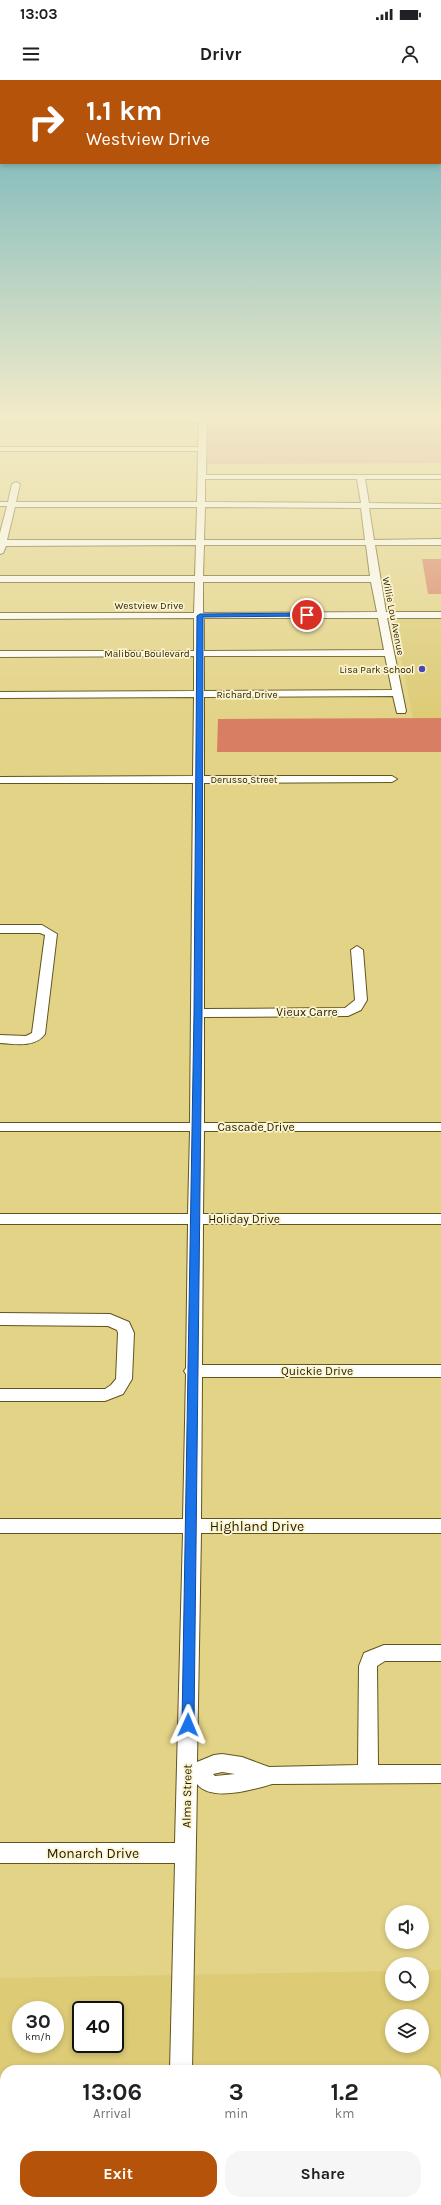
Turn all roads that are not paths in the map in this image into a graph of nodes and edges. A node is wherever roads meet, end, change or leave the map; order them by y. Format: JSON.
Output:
{"nodes":[{"id":1,"x":8,"y":517,"type":"edge"},
{"id":2,"x":201,"y":517,"type":"edge"},
{"id":3,"x":366,"y":517,"type":"edge"},
{"id":4,"x":200,"y":542,"type":"junction"},
{"id":5,"x":371,"y":542,"type":"junction"},
{"id":6,"x":441,"y":542,"type":"edge"},
{"id":7,"x":1,"y":545,"type":"edge"},
{"id":8,"x":0,"y":579,"type":"edge"},
{"id":9,"x":199,"y":579,"type":"junction"},
{"id":10,"x":375,"y":579,"type":"junction"},
{"id":11,"x":383,"y":615,"type":"junction"},
{"id":12,"x":441,"y":615,"type":"edge"},
{"id":13,"x":0,"y":616,"type":"edge"},
{"id":14,"x":200,"y":616,"type":"junction"},
{"id":15,"x":200,"y":653,"type":"junction"},
{"id":16,"x":390,"y":653,"type":"junction"},
{"id":17,"x":0,"y":654,"type":"edge"},
{"id":18,"x":398,"y":693,"type":"junction"},
{"id":19,"x":200,"y":694,"type":"junction"},
{"id":20,"x":0,"y":695,"type":"edge"},
{"id":21,"x":401,"y":711,"type":"dead end"},
{"id":22,"x":392,"y":779,"type":"dead end"},
{"id":23,"x":0,"y":780,"type":"edge"},
{"id":24,"x":198,"y":780,"type":"junction"},
{"id":25,"x":0,"y":929,"type":"edge"},
{"id":26,"x":357,"y":950,"type":"dead end"},
{"id":27,"x":198,"y":1013,"type":"junction"},
{"id":28,"x":0,"y":1040,"type":"edge"},
{"id":29,"x":0,"y":1127,"type":"edge"},
{"id":30,"x":196,"y":1127,"type":"junction"},
{"id":31,"x":441,"y":1127,"type":"edge"},
{"id":32,"x":0,"y":1219,"type":"edge"},
{"id":33,"x":195,"y":1219,"type":"junction"},
{"id":34,"x":441,"y":1219,"type":"edge"},
{"id":35,"x":0,"y":1319,"type":"edge"},
{"id":36,"x":192,"y":1371,"type":"junction"},
{"id":37,"x":441,"y":1371,"type":"edge"},
{"id":38,"x":0,"y":1395,"type":"edge"},
{"id":39,"x":0,"y":1526,"type":"edge"},
{"id":40,"x":192,"y":1526,"type":"junction"},
{"id":41,"x":441,"y":1526,"type":"edge"},
{"id":42,"x":441,"y":1653,"type":"edge"},
{"id":43,"x":193,"y":1773,"type":"junction"},
{"id":44,"x":368,"y":1774,"type":"junction"},
{"id":45,"x":441,"y":1774,"type":"edge"},
{"id":46,"x":0,"y":1853,"type":"edge"},
{"id":47,"x":185,"y":1853,"type":"junction"},
{"id":48,"x":181,"y":2065,"type":"edge"}],
"edges":[{"from":1,"to":7,"type":"street"},
{"from":2,"to":4,"type":"street","name":"Alma Street"},
{"from":3,"to":5,"type":"street","name":"Willie Lou Avenue"},
{"from":4,"to":5,"type":"street"},
{"from":4,"to":7,"type":"street"},
{"from":4,"to":9,"type":"street","name":"Alma Street"},
{"from":5,"to":6,"type":"street"},
{"from":5,"to":10,"type":"street","name":"Willie Lou Avenue"},
{"from":8,"to":9,"type":"street"},
{"from":9,"to":10,"type":"street"},
{"from":9,"to":14,"type":"street","name":"Alma Street"},
{"from":10,"to":11,"type":"street","name":"Willie Lou Avenue"},
{"from":11,"to":12,"type":"street","name":"Westview Drive"},
{"from":11,"to":14,"type":"street","name":"Westview Drive"},
{"from":11,"to":16,"type":"street","name":"Willie Lou Avenue"},
{"from":13,"to":14,"type":"street","name":"Westview Drive"},
{"from":14,"to":15,"type":"street","name":"Alma Street"},
{"from":15,"to":16,"type":"street","name":"Malibou Boulevard"},
{"from":15,"to":17,"type":"street","name":"Malibou Boulevard"},
{"from":15,"to":19,"type":"street","name":"Alma Street"},
{"from":16,"to":18,"type":"street","name":"Willie Lou Avenue"},
{"from":18,"to":19,"type":"street","name":"Richard Drive"},
{"from":18,"to":21,"type":"street","name":"Willie Lou Avenue"},
{"from":19,"to":20,"type":"street","name":"Richard Drive"},
{"from":19,"to":24,"type":"street","name":"Alma Street"},
{"from":22,"to":24,"type":"street","name":"Derusso Street"},
{"from":23,"to":24,"type":"street","name":"Derusso Street"},
{"from":24,"to":27,"type":"street","name":"Alma Street"},
{"from":25,"to":28,"type":"street"},
{"from":26,"to":27,"type":"street","name":"Vieux Carre"},
{"from":27,"to":30,"type":"street","name":"Alma Street"},
{"from":29,"to":30,"type":"street","name":"Cascade Drive"},
{"from":30,"to":31,"type":"street","name":"Cascade Drive"},
{"from":30,"to":33,"type":"street","name":"Alma Street"},
{"from":32,"to":33,"type":"street","name":"Holiday Drive"},
{"from":33,"to":34,"type":"street","name":"Holiday Drive"},
{"from":33,"to":36,"type":"street","name":"Alma Street"},
{"from":35,"to":38,"type":"street"},
{"from":36,"to":37,"type":"street","name":"Quickie Drive"},
{"from":36,"to":40,"type":"street","name":"Alma Street"},
{"from":39,"to":40,"type":"street","name":"Highland Drive"},
{"from":40,"to":41,"type":"street","name":"Highland Drive"},
{"from":40,"to":43,"type":"street","name":"Alma Street"},
{"from":42,"to":44,"type":"street"},
{"from":43,"to":44,"type":"street"},
{"from":43,"to":47,"type":"street","name":"Alma Street"},
{"from":44,"to":45,"type":"street"},
{"from":46,"to":47,"type":"street","name":"Monarch Drive"},
{"from":47,"to":48,"type":"street","name":"Alma Street"}]}
